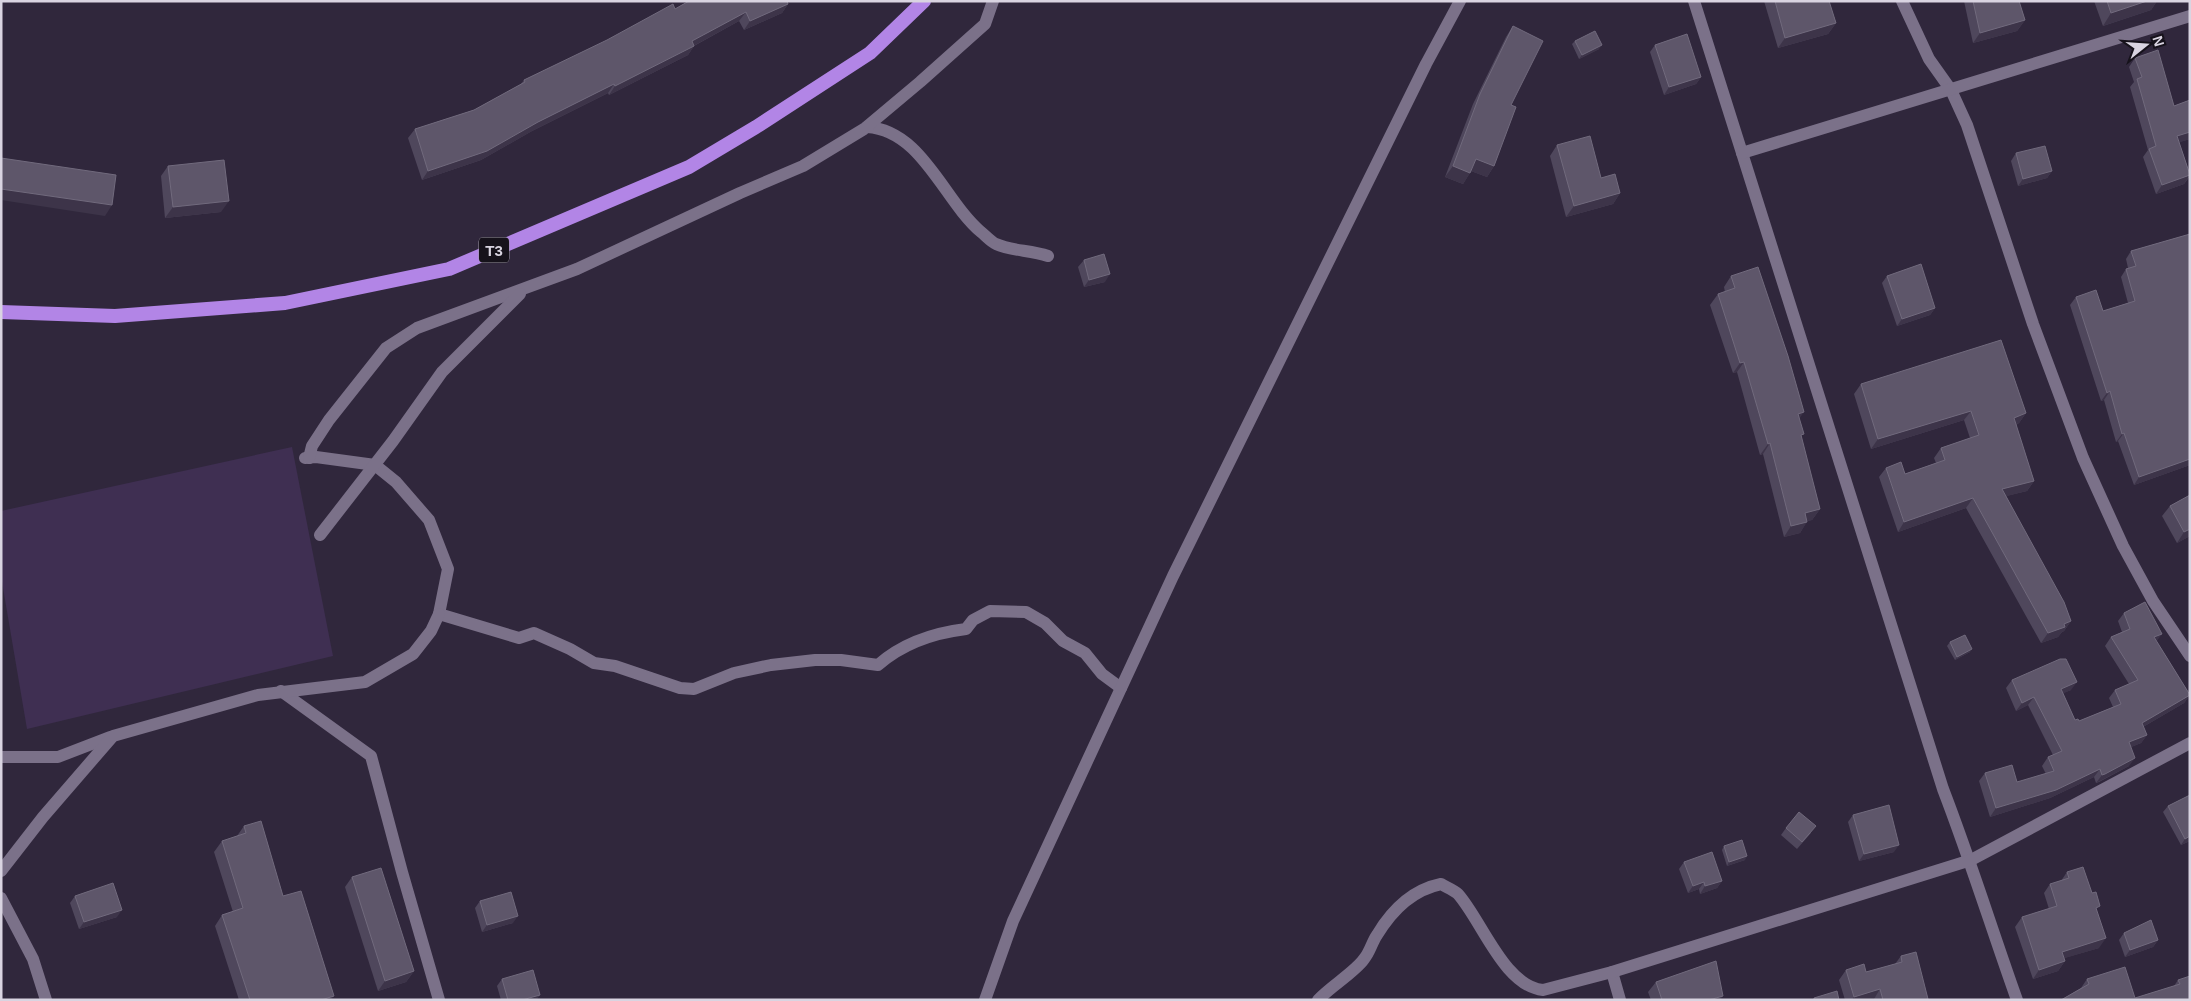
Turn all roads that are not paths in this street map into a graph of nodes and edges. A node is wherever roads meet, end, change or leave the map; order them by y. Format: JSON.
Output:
{"nodes":[{"id":1,"x":924,"y":1,"type":"edge"},
{"id":2,"x":993,"y":1,"type":"edge"},
{"id":3,"x":1460,"y":1,"type":"edge"},
{"id":4,"x":1694,"y":1,"type":"edge"},
{"id":5,"x":1902,"y":1,"type":"edge"},
{"id":6,"x":2190,"y":16,"type":"edge"},
{"id":7,"x":1950,"y":90,"type":"junction"},
{"id":8,"x":867,"y":127,"type":"junction"},
{"id":9,"x":1742,"y":153,"type":"junction"},
{"id":10,"x":1048,"y":256,"type":"dead end"},
{"id":11,"x":524,"y":290,"type":"junction"},
{"id":12,"x":1,"y":312,"type":"edge"},
{"id":13,"x":375,"y":465,"type":"junction"},
{"id":14,"x":320,"y":536,"type":"dead end"},
{"id":15,"x":439,"y":614,"type":"junction"},
{"id":16,"x":2190,"y":656,"type":"edge"},
{"id":17,"x":1121,"y":688,"type":"junction"},
{"id":18,"x":280,"y":691,"type":"junction"},
{"id":19,"x":113,"y":736,"type":"junction"},
{"id":20,"x":2190,"y":743,"type":"edge"},
{"id":21,"x":1,"y":757,"type":"edge"},
{"id":22,"x":1971,"y":860,"type":"junction"},
{"id":23,"x":1,"y":871,"type":"edge"},
{"id":24,"x":1,"y":898,"type":"edge"},
{"id":25,"x":1612,"y":972,"type":"junction"},
{"id":26,"x":46,"y":1000,"type":"edge"},
{"id":27,"x":439,"y":1000,"type":"edge"},
{"id":28,"x":985,"y":1000,"type":"edge"},
{"id":29,"x":1318,"y":1000,"type":"edge"},
{"id":30,"x":1620,"y":1000,"type":"edge"},
{"id":31,"x":2017,"y":1000,"type":"edge"}],
"edges":[{"from":1,"to":12,"type":"highway","number":"T3"},
{"from":2,"to":8,"type":"street"},
{"from":3,"to":17,"type":"street"},
{"from":4,"to":9,"type":"street"},
{"from":5,"to":7,"type":"street"},
{"from":6,"to":7,"type":"street"},
{"from":7,"to":9,"type":"street"},
{"from":7,"to":16,"type":"street"},
{"from":8,"to":10,"type":"street"},
{"from":8,"to":11,"type":"street"},
{"from":9,"to":22,"type":"street"},
{"from":11,"to":13,"type":"street"},
{"from":11,"to":13,"type":"street"},
{"from":13,"to":14,"type":"street"},
{"from":13,"to":15,"type":"street"},
{"from":15,"to":17,"type":"street"},
{"from":15,"to":18,"type":"street"},
{"from":17,"to":28,"type":"street"},
{"from":18,"to":19,"type":"street"},
{"from":18,"to":27,"type":"street"},
{"from":19,"to":21,"type":"street"},
{"from":19,"to":23,"type":"street"},
{"from":20,"to":22,"type":"street"},
{"from":22,"to":25,"type":"street"},
{"from":22,"to":31,"type":"street"},
{"from":24,"to":26,"type":"street"},
{"from":25,"to":29,"type":"street"},
{"from":25,"to":30,"type":"street"}]}
